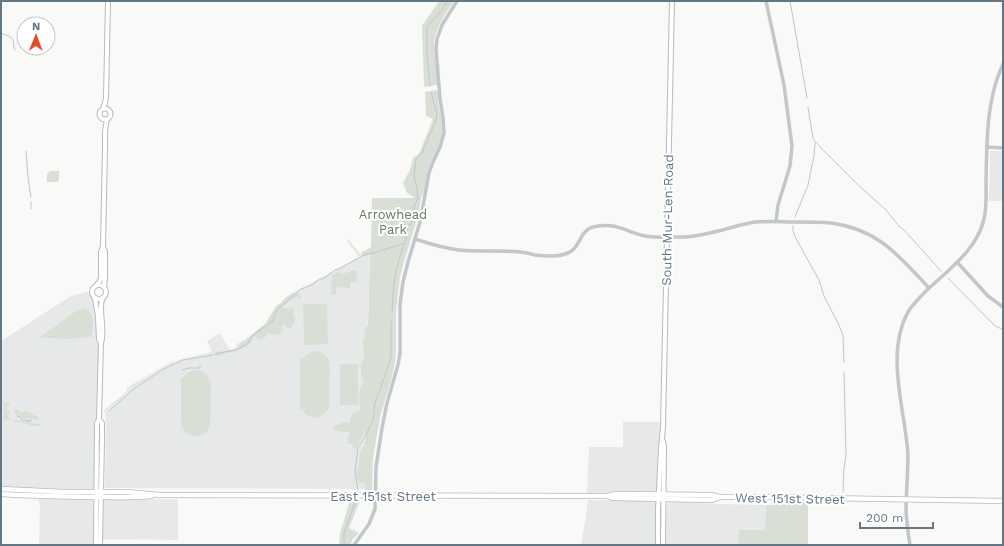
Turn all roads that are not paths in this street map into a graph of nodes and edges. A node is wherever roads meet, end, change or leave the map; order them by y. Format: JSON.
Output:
{"nodes":[{"id":1,"x":108,"y":1,"type":"edge"},
{"id":2,"x":457,"y":1,"type":"edge"},
{"id":3,"x":672,"y":1,"type":"edge"},
{"id":4,"x":766,"y":1,"type":"edge"},
{"id":5,"x":1003,"y":64,"type":"edge"},
{"id":6,"x":106,"y":98,"type":"junction"},
{"id":7,"x":102,"y":109,"type":"junction"},
{"id":8,"x":109,"y":110,"type":"junction"},
{"id":9,"x":101,"y":118,"type":"junction"},
{"id":10,"x":107,"y":119,"type":"junction"},
{"id":11,"x":104,"y":130,"type":"junction"},
{"id":12,"x":987,"y":147,"type":"junction"},
{"id":13,"x":1003,"y":148,"type":"edge"},
{"id":14,"x":776,"y":222,"type":"junction"},
{"id":15,"x":667,"y":237,"type":"junction"},
{"id":16,"x":415,"y":239,"type":"junction"},
{"id":17,"x":103,"y":248,"type":"junction"},
{"id":18,"x":956,"y":262,"type":"junction"},
{"id":19,"x":97,"y":285,"type":"junction"},
{"id":20,"x":104,"y":287,"type":"junction"},
{"id":21,"x":929,"y":288,"type":"junction"},
{"id":22,"x":95,"y":298,"type":"junction"},
{"id":23,"x":103,"y":298,"type":"junction"},
{"id":24,"x":1003,"y":307,"type":"edge"},
{"id":25,"x":101,"y":343,"type":"junction"},
{"id":26,"x":1,"y":491,"type":"edge"},
{"id":27,"x":55,"y":492,"type":"junction"},
{"id":28,"x":17,"y":495,"type":"junction"},
{"id":29,"x":99,"y":495,"type":"junction"},
{"id":30,"x":375,"y":496,"type":"junction"},
{"id":31,"x":661,"y":497,"type":"junction"},
{"id":32,"x":907,"y":500,"type":"junction"},
{"id":33,"x":1003,"y":501,"type":"edge"},
{"id":34,"x":658,"y":526,"type":"junction"},
{"id":35,"x":663,"y":544,"type":"edge"},
{"id":36,"x":96,"y":545,"type":"edge"},
{"id":37,"x":100,"y":545,"type":"edge"},
{"id":38,"x":354,"y":545,"type":"edge"},
{"id":39,"x":658,"y":545,"type":"edge"},
{"id":40,"x":910,"y":545,"type":"edge"}],
"edges":[{"from":1,"to":6,"type":"main road"},
{"from":2,"to":16,"type":"street"},
{"from":3,"to":15,"type":"main road","name":"South Mur-Len Road"},
{"from":4,"to":14,"type":"street"},
{"from":5,"to":12,"type":"street"},
{"from":6,"to":7,"type":"main road"},
{"from":6,"to":8,"type":"main road"},
{"from":7,"to":8,"type":"main road"},
{"from":7,"to":9,"type":"main road"},
{"from":8,"to":10,"type":"main road"},
{"from":9,"to":10,"type":"main road"},
{"from":9,"to":11,"type":"main road"},
{"from":10,"to":11,"type":"main road"},
{"from":11,"to":17,"type":"main road"},
{"from":12,"to":13,"type":"street"},
{"from":12,"to":18,"type":"street"},
{"from":14,"to":15,"type":"street"},
{"from":14,"to":21,"type":"street"},
{"from":15,"to":16,"type":"street"},
{"from":15,"to":31,"type":"main road","name":"South Mur-Len Road"},
{"from":16,"to":30,"type":"street"},
{"from":17,"to":19,"type":"main road"},
{"from":17,"to":20,"type":"main road"},
{"from":18,"to":21,"type":"street"},
{"from":18,"to":24,"type":"street"},
{"from":19,"to":20,"type":"main road"},
{"from":19,"to":22,"type":"main road"},
{"from":20,"to":23,"type":"main road"},
{"from":21,"to":32,"type":"street"},
{"from":22,"to":23,"type":"main road"},
{"from":22,"to":25,"type":"main road"},
{"from":23,"to":25,"type":"main road"},
{"from":25,"to":29,"type":"main road"},
{"from":26,"to":27,"type":"main road","name":"East 151st Street"},
{"from":26,"to":28,"type":"main road","name":"East 151st Street"},
{"from":27,"to":28,"type":"main road"},
{"from":27,"to":29,"type":"main road","name":"East 151st Street"},
{"from":28,"to":29,"type":"main road","name":"East 151st Street"},
{"from":29,"to":30,"type":"main road","name":"East 151st Street"},
{"from":29,"to":36,"type":"main road"},
{"from":29,"to":37,"type":"main road"},
{"from":30,"to":31,"type":"main road","name":"East 151st Street"},
{"from":30,"to":38,"type":"street"},
{"from":31,"to":32,"type":"main road","name":"West 151st Street"},
{"from":31,"to":34,"type":"main road","name":"South Mur-Len Road"},
{"from":31,"to":35,"type":"main road","name":"South Mur-Len Road"},
{"from":32,"to":33,"type":"main road","name":"West 151st Street"},
{"from":32,"to":40,"type":"street"},
{"from":34,"to":35,"type":"main road"},
{"from":34,"to":39,"type":"main road","name":"South Mur-Len Road"}]}
